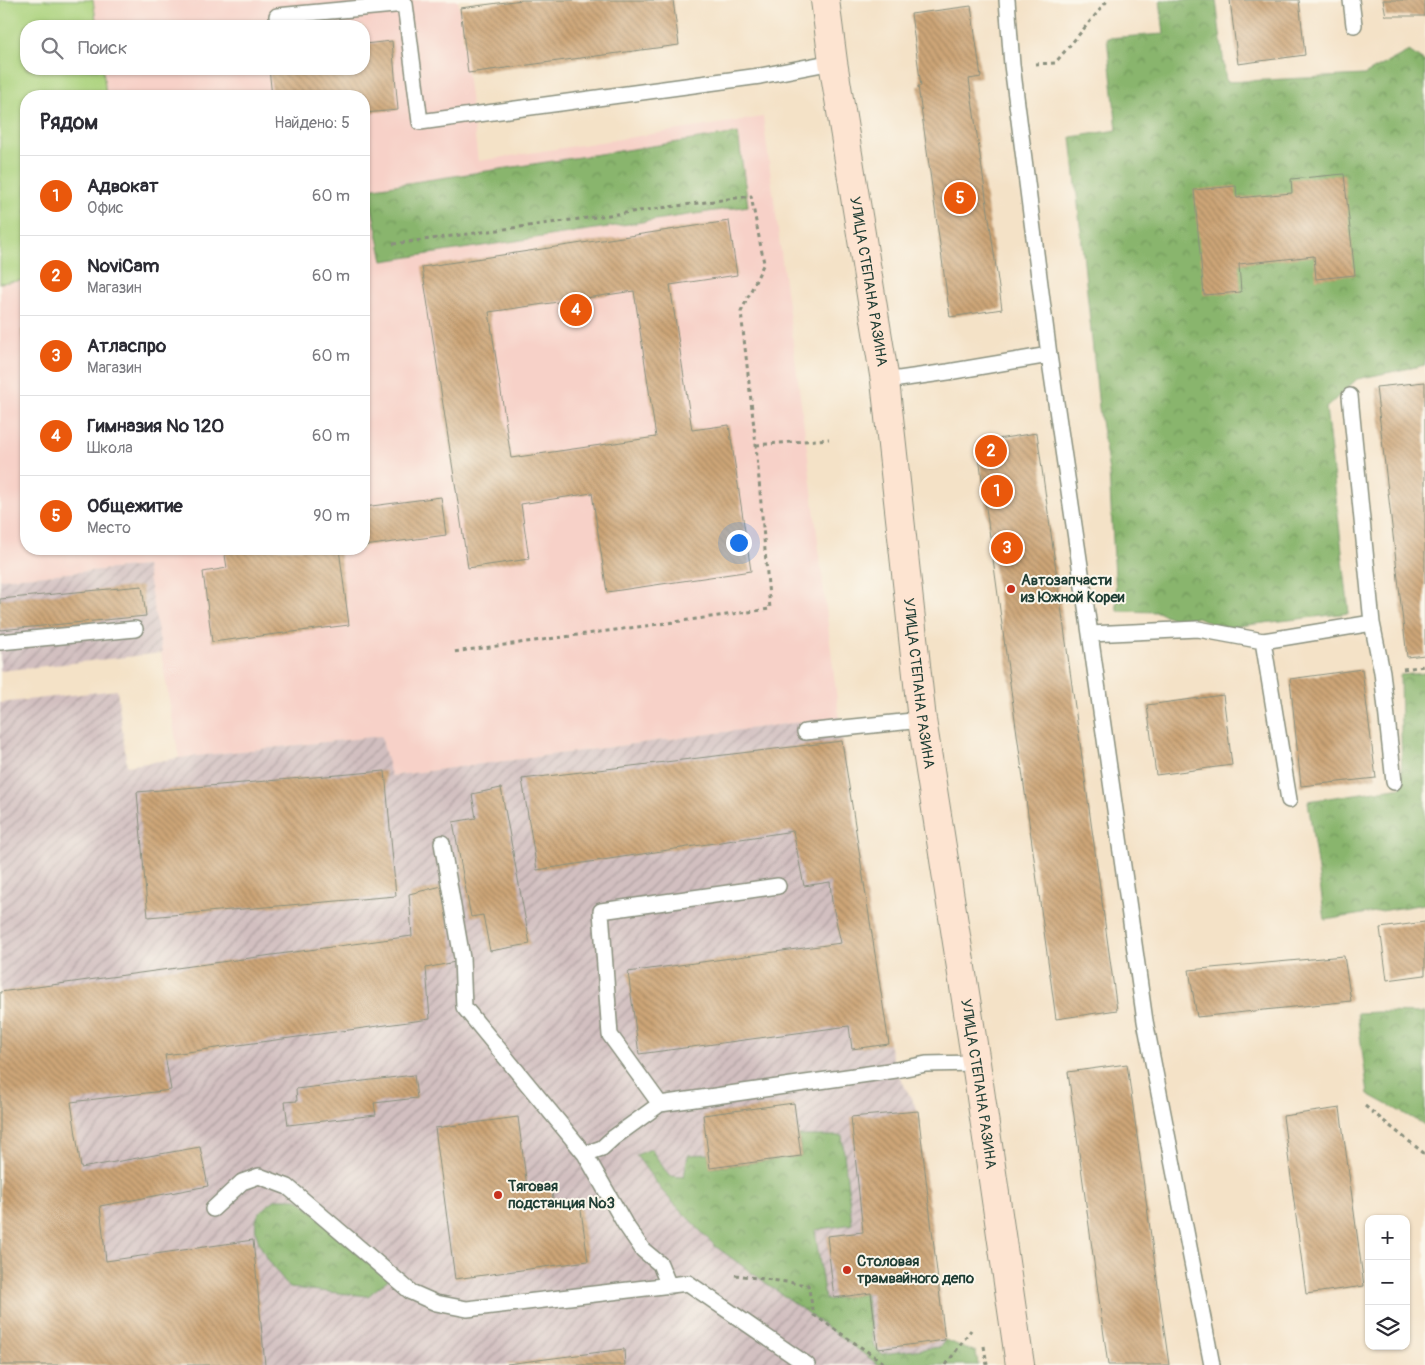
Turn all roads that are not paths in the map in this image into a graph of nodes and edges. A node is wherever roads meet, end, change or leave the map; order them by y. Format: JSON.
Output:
{"nodes":[{"id":1,"x":825,"y":0,"type":"edge"},
{"id":2,"x":1007,"y":0,"type":"edge"},
{"id":3,"x":1351,"y":0,"type":"edge"},
{"id":4,"x":277,"y":16,"type":"dead end"},
{"id":5,"x":1354,"y":25,"type":"dead end"},
{"id":6,"x":833,"y":62,"type":"junction"},
{"id":7,"x":1049,"y":355,"type":"junction"},
{"id":8,"x":885,"y":380,"type":"junction"},
{"id":9,"x":1350,"y":396,"type":"dead end"},
{"id":10,"x":1372,"y":623,"type":"junction"},
{"id":11,"x":135,"y":629,"type":"dead end"},
{"id":12,"x":1090,"y":634,"type":"junction"},
{"id":13,"x":1264,"y":641,"type":"junction"},
{"id":14,"x":0,"y":642,"type":"edge"},
{"id":15,"x":922,"y":720,"type":"junction"},
{"id":16,"x":805,"y":732,"type":"dead end"},
{"id":17,"x":1394,"y":782,"type":"dead end"},
{"id":18,"x":1289,"y":800,"type":"dead end"},
{"id":19,"x":442,"y":843,"type":"dead end"},
{"id":20,"x":778,"y":886,"type":"dead end"},
{"id":21,"x":976,"y":1063,"type":"junction"},
{"id":22,"x":660,"y":1104,"type":"junction"},
{"id":23,"x":585,"y":1154,"type":"junction"},
{"id":24,"x":213,"y":1209,"type":"dead end"},
{"id":25,"x":669,"y":1286,"type":"junction"},
{"id":26,"x":807,"y":1365,"type":"edge"},
{"id":27,"x":1020,"y":1365,"type":"edge"},
{"id":28,"x":1212,"y":1365,"type":"edge"}],
"edges":[{"from":1,"to":6,"type":"street","name":"УЛИЦА СТЕПАНА РАЗИНА"},
{"from":2,"to":7,"type":"lane"},
{"from":3,"to":5,"type":"lane"},
{"from":4,"to":6,"type":"lane"},
{"from":6,"to":8,"type":"street","name":"УЛИЦА СТЕПАНА РАЗИНА"},
{"from":7,"to":8,"type":"lane"},
{"from":7,"to":12,"type":"lane"},
{"from":8,"to":15,"type":"street","name":"УЛИЦА СТЕПАНА РАЗИНА"},
{"from":9,"to":10,"type":"lane"},
{"from":10,"to":13,"type":"lane"},
{"from":10,"to":17,"type":"lane"},
{"from":11,"to":14,"type":"lane"},
{"from":12,"to":13,"type":"lane"},
{"from":12,"to":28,"type":"lane"},
{"from":13,"to":18,"type":"lane"},
{"from":15,"to":16,"type":"lane"},
{"from":15,"to":21,"type":"street","name":"УЛИЦА СТЕПАНА РАЗИНА"},
{"from":19,"to":23,"type":"lane"},
{"from":20,"to":22,"type":"lane"},
{"from":21,"to":22,"type":"lane"},
{"from":21,"to":27,"type":"street","name":"УЛИЦА СТЕПАНА РАЗИНА"},
{"from":22,"to":23,"type":"lane"},
{"from":23,"to":25,"type":"lane"},
{"from":24,"to":25,"type":"lane"},
{"from":25,"to":26,"type":"lane"}]}
